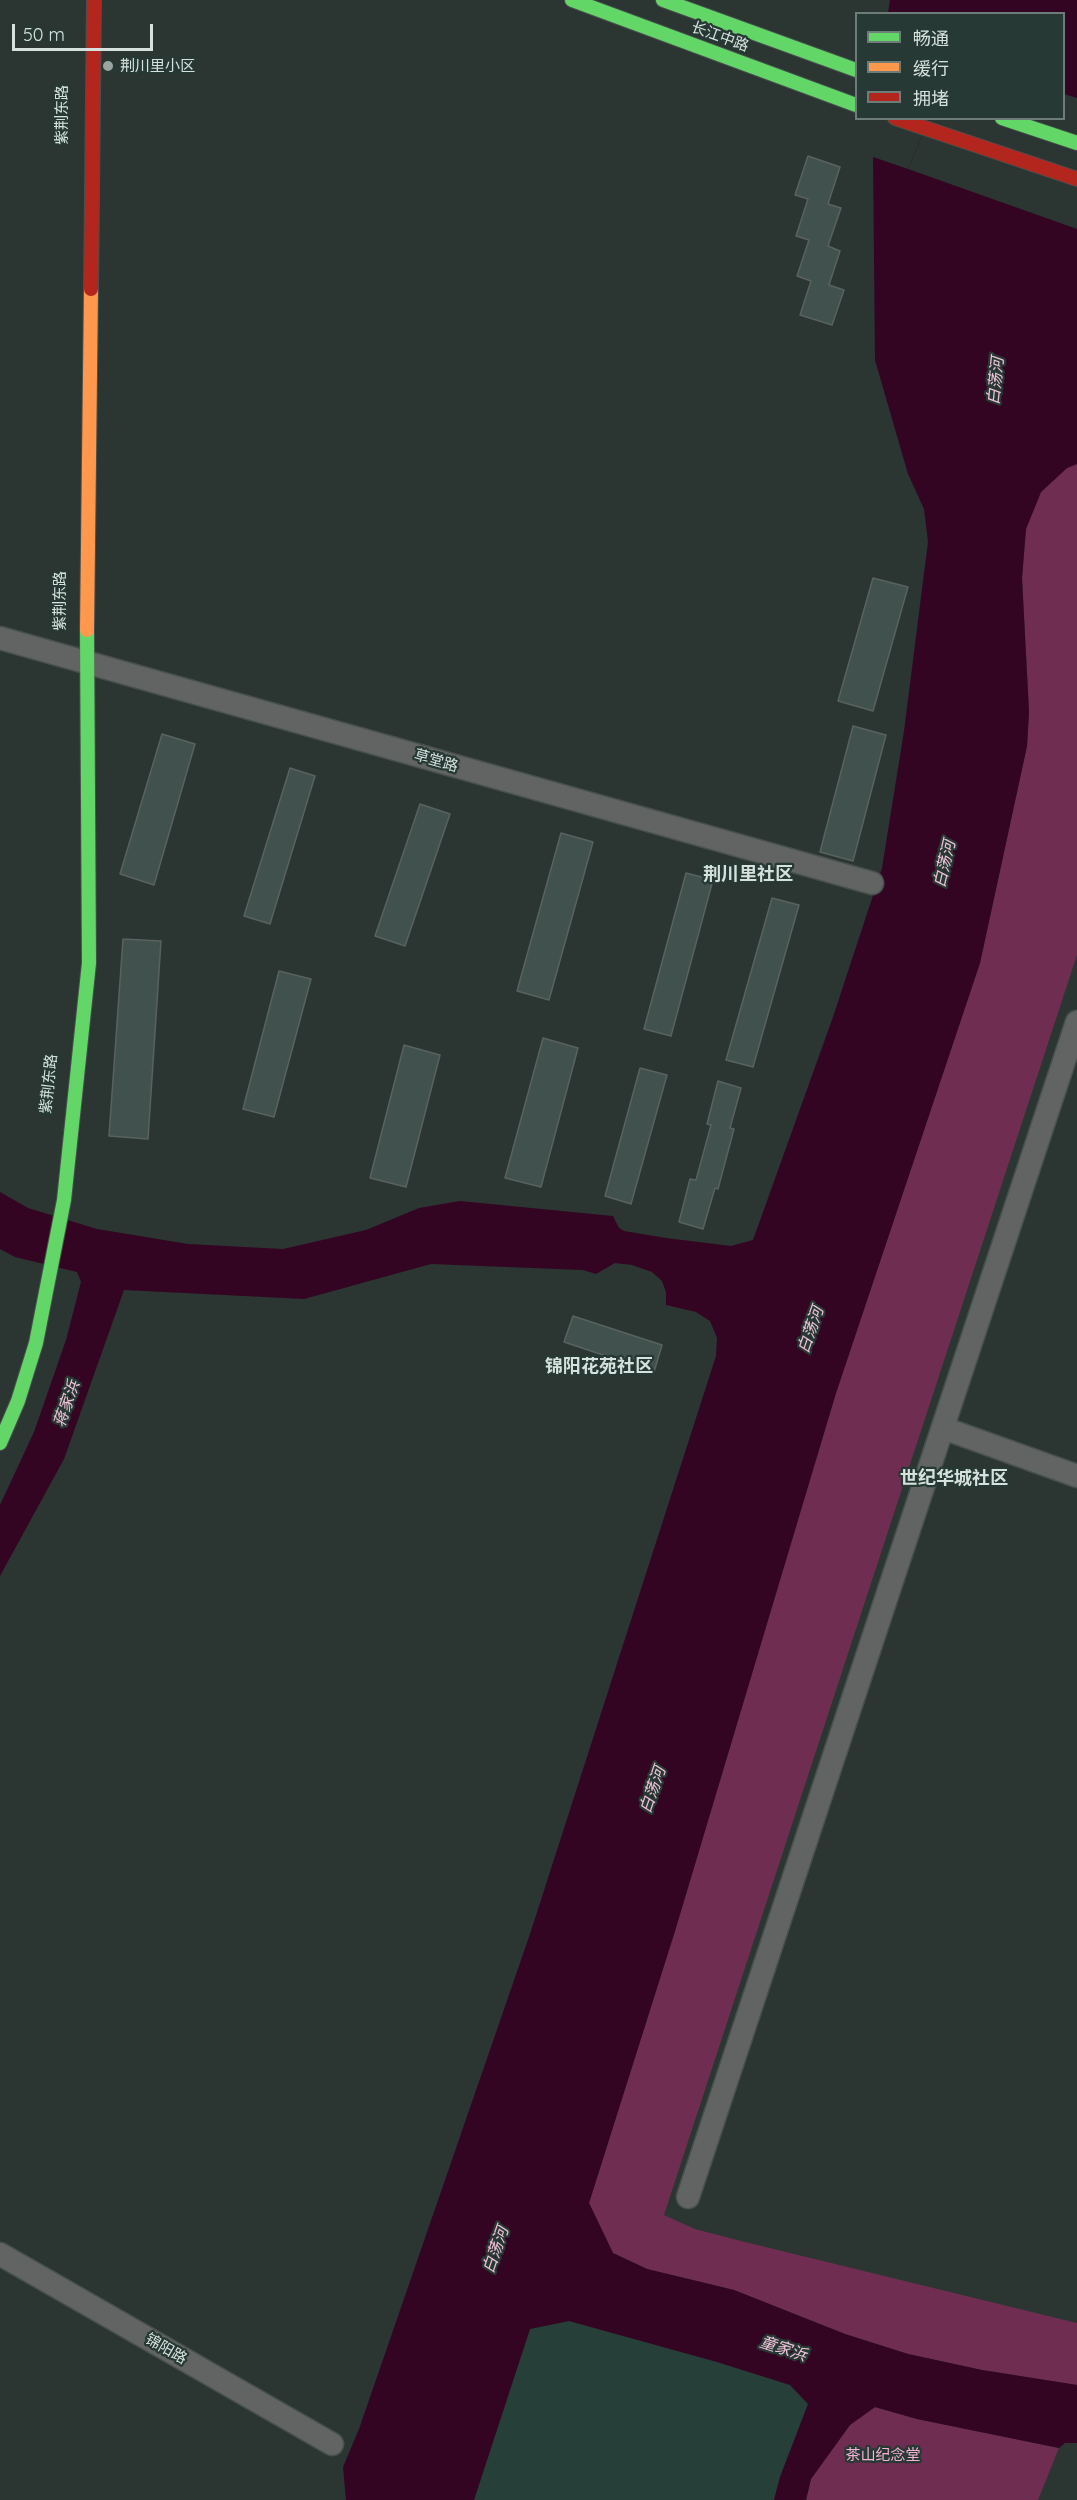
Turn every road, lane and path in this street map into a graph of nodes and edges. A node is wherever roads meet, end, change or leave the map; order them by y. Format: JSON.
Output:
{"nodes":[{"id":1,"x":94,"y":0,"type":"edge"},
{"id":2,"x":572,"y":0,"type":"edge"},
{"id":3,"x":663,"y":0,"type":"edge"},
{"id":4,"x":855,"y":70,"type":"edge"},
{"id":5,"x":855,"y":105,"type":"edge"},
{"id":6,"x":901,"y":120,"type":"edge"},
{"id":7,"x":1008,"y":120,"type":"edge"},
{"id":8,"x":78,"y":141,"type":"dead end"},
{"id":9,"x":1077,"y":143,"type":"edge"},
{"id":10,"x":1077,"y":179,"type":"edge"},
{"id":11,"x":0,"y":638,"type":"edge"},
{"id":12,"x":82,"y":662,"type":"junction"},
{"id":13,"x":872,"y":883,"type":"dead end"},
{"id":14,"x":1077,"y":1022,"type":"edge"},
{"id":15,"x":43,"y":1286,"type":"junction"},
{"id":16,"x":0,"y":1412,"type":"edge"},
{"id":17,"x":943,"y":1428,"type":"junction"},
{"id":18,"x":0,"y":1443,"type":"edge"},
{"id":19,"x":1077,"y":1476,"type":"edge"},
{"id":20,"x":688,"y":2198,"type":"dead end"},
{"id":21,"x":0,"y":2254,"type":"edge"},
{"id":22,"x":332,"y":2444,"type":"dead end"}],
"edges":[{"from":1,"to":12,"type":"street","name":"紫荆东路"},
{"from":2,"to":5,"type":"street","name":"长江中路"},
{"from":3,"to":4,"type":"street","name":"长江中路"},
{"from":6,"to":10,"type":"street"},
{"from":7,"to":9,"type":"street"},
{"from":8,"to":12,"type":"street","name":"紫荆东路"},
{"from":11,"to":12,"type":"street","name":"草堂路"},
{"from":12,"to":13,"type":"street","name":"草堂路"},
{"from":12,"to":15,"type":"street","name":"紫荆东路"},
{"from":14,"to":17,"type":"street"},
{"from":15,"to":16,"type":"street"},
{"from":15,"to":18,"type":"street"},
{"from":17,"to":19,"type":"street"},
{"from":17,"to":20,"type":"street"},
{"from":21,"to":22,"type":"street","name":"锦阳路"}]}
